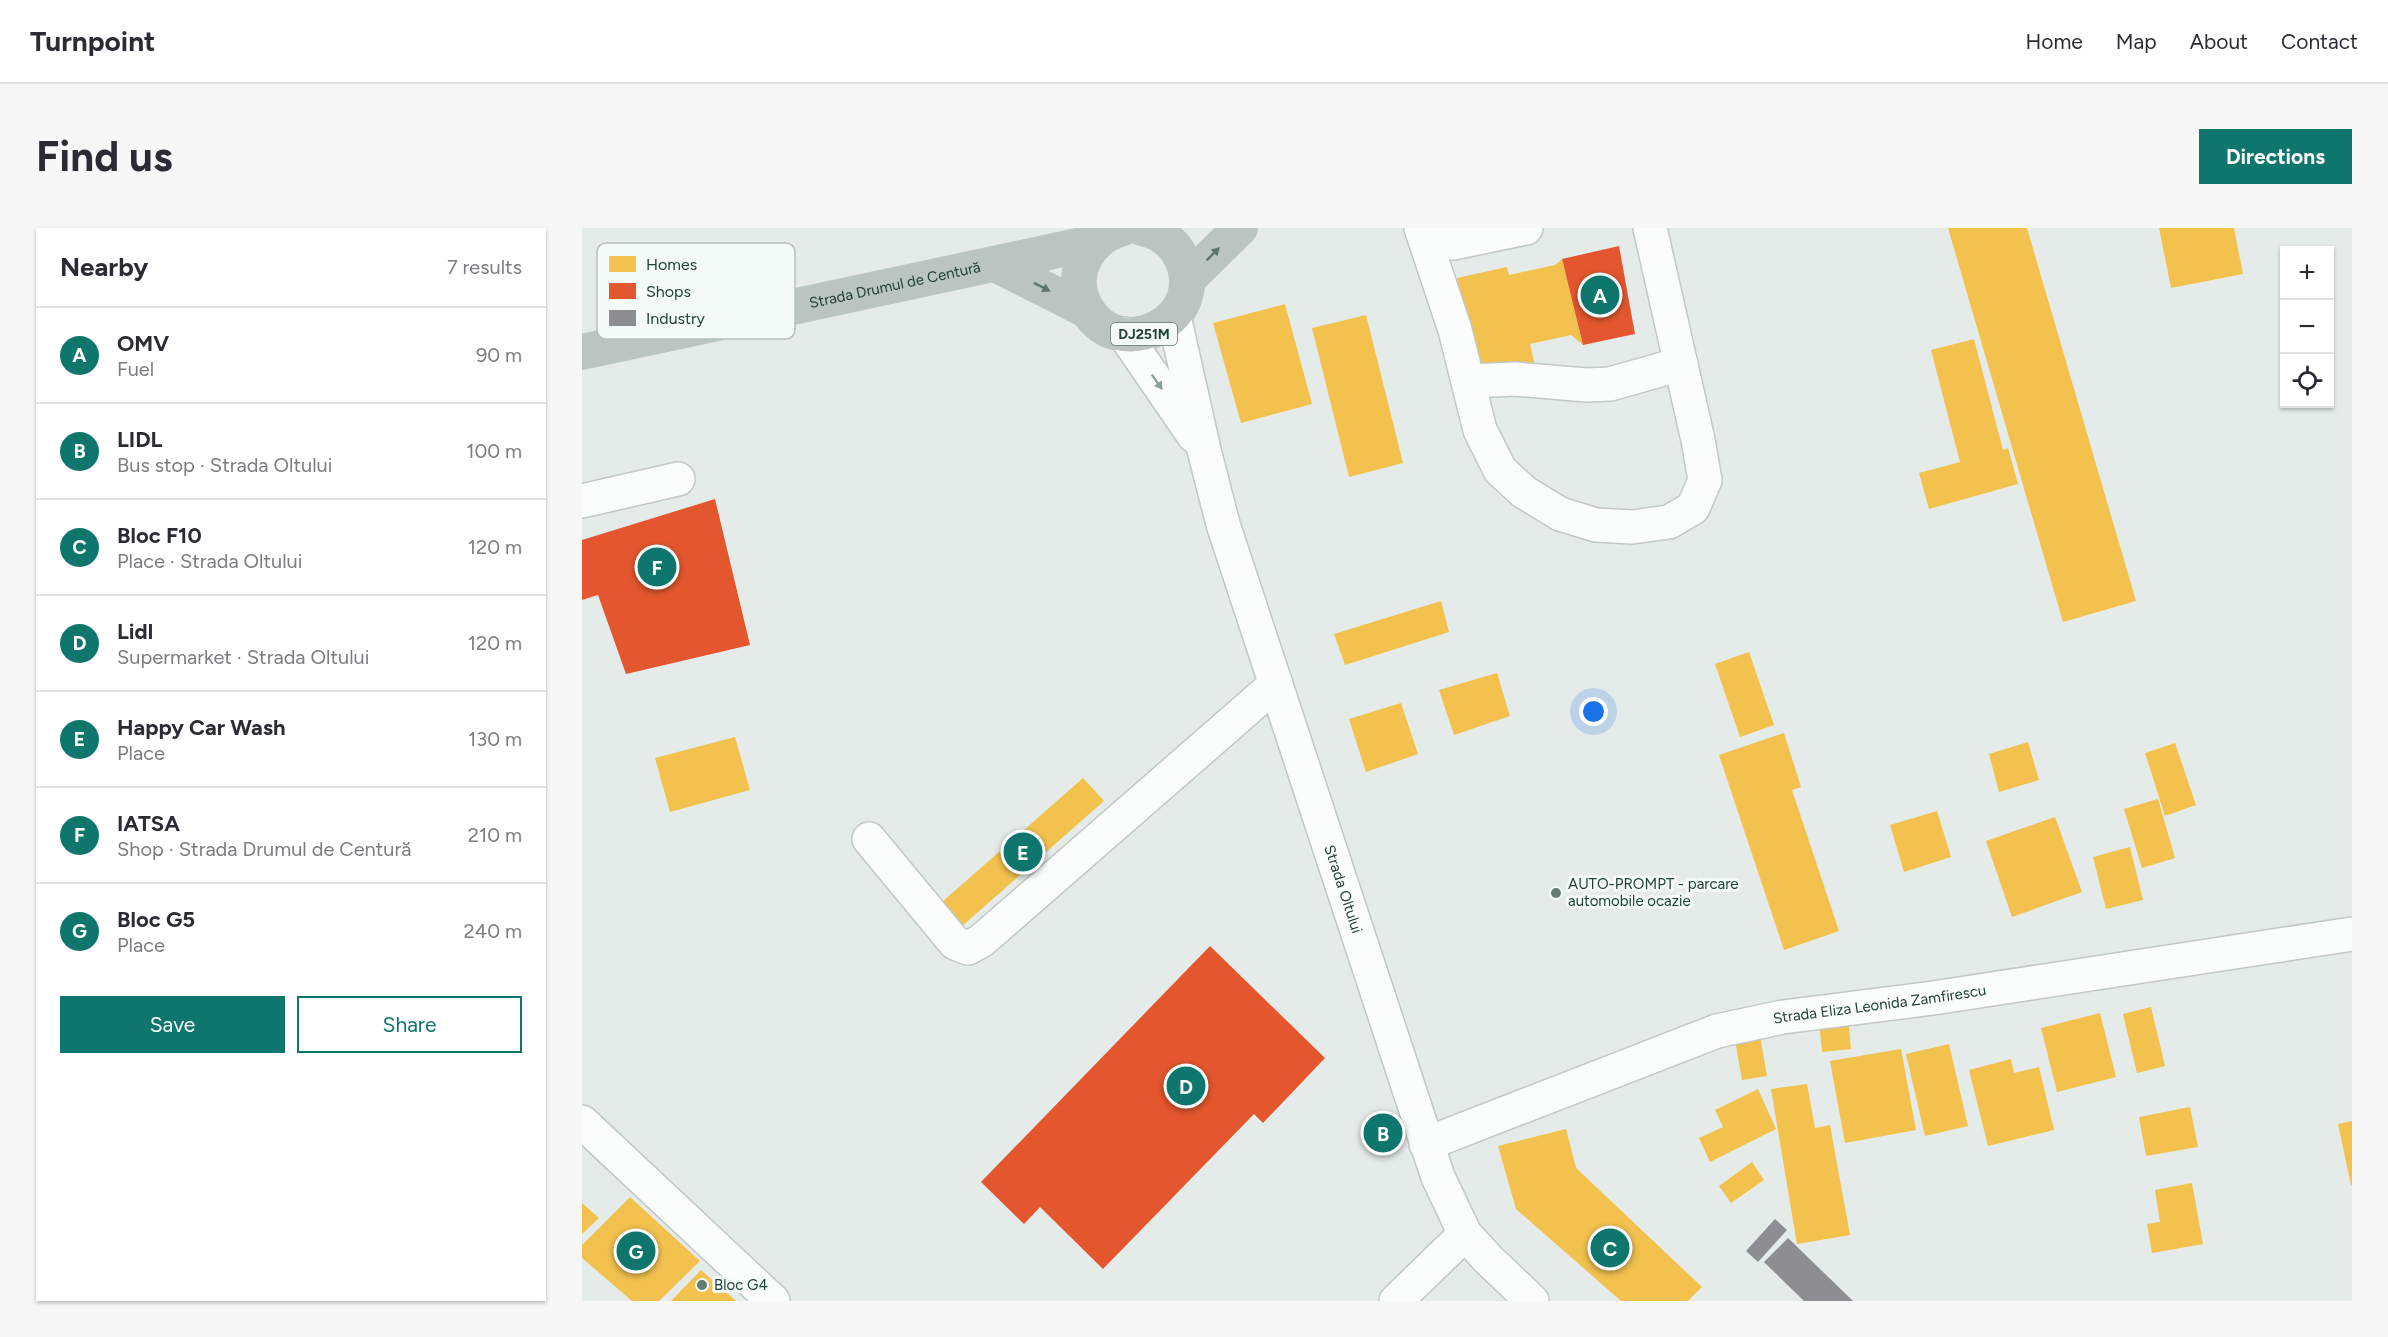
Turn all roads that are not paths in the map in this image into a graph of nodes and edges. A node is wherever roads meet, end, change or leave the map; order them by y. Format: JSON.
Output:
{"nodes":[{"id":1,"x":1145,"y":228,"type":"edge"},
{"id":2,"x":1240,"y":228,"type":"edge"},
{"id":3,"x":1526,"y":228,"type":"edge"},
{"id":4,"x":1650,"y":228,"type":"edge"},
{"id":5,"x":1422,"y":231,"type":"edge"},
{"id":6,"x":1110,"y":235,"type":"edge"},
{"id":7,"x":995,"y":264,"type":"junction"},
{"id":8,"x":1187,"y":280,"type":"junction"},
{"id":9,"x":795,"y":307,"type":"edge"},
{"id":10,"x":1088,"y":311,"type":"junction"},
{"id":11,"x":1174,"y":316,"type":"junction"},
{"id":12,"x":1124,"y":334,"type":"junction"},
{"id":13,"x":643,"y":339,"type":"edge"},
{"id":14,"x":582,"y":352,"type":"edge"},
{"id":15,"x":1681,"y":364,"type":"junction"},
{"id":16,"x":1468,"y":381,"type":"junction"},
{"id":17,"x":1204,"y":450,"type":"junction"},
{"id":18,"x":678,"y":479,"type":"dead end"},
{"id":19,"x":582,"y":501,"type":"edge"},
{"id":20,"x":1276,"y":684,"type":"junction"},
{"id":21,"x":869,"y":839,"type":"dead end"},
{"id":22,"x":2352,"y":934,"type":"edge"},
{"id":23,"x":582,"y":1122,"type":"edge"},
{"id":24,"x":1426,"y":1144,"type":"junction"},
{"id":25,"x":1466,"y":1234,"type":"junction"},
{"id":26,"x":772,"y":1301,"type":"edge"},
{"id":27,"x":1396,"y":1301,"type":"edge"},
{"id":28,"x":1532,"y":1301,"type":"edge"}],
"edges":[{"from":1,"to":8,"type":"highway"},
{"from":8,"to":2,"type":"highway","number":"DJ251M","one_way":true},
{"from":3,"to":5,"type":"street"},
{"from":4,"to":15,"type":"street"},
{"from":5,"to":16,"type":"street"},
{"from":6,"to":7,"type":"highway","name":"Strada Drumul de Centură"},
{"from":6,"to":10,"type":"highway","name":"Strada Drumul de Centură"},
{"from":7,"to":9,"type":"highway","name":"Strada Drumul de Centură"},
{"from":7,"to":10,"type":"highway","name":"Strada Drumul de Centură","number":"DJ251M","one_way":true},
{"from":8,"to":11,"type":"highway","number":"DJ251M"},
{"from":10,"to":12,"type":"highway","name":"Strada Drumul de Centură","number":"DJ251M"},
{"from":11,"to":12,"type":"highway","number":"DJ251M"},
{"from":11,"to":17,"type":"street","name":"Strada Oltului"},
{"from":12,"to":17,"type":"street","name":"Strada Oltului","one_way":true},
{"from":13,"to":14,"type":"highway","name":"Strada Drumul de Centură"},
{"from":15,"to":16,"type":"street"},
{"from":15,"to":16,"type":"street"},
{"from":17,"to":20,"type":"street","name":"Strada Oltului"},
{"from":18,"to":19,"type":"street"},
{"from":20,"to":21,"type":"street"},
{"from":20,"to":24,"type":"street","name":"Strada Oltului"},
{"from":22,"to":24,"type":"street","name":"Strada Eliza Leonida Zamfirescu"},
{"from":23,"to":26,"type":"street"},
{"from":24,"to":25,"type":"street","name":"Strada Oltului"},
{"from":25,"to":27,"type":"street"},
{"from":25,"to":28,"type":"street","name":"Strada Oltului"}]}
